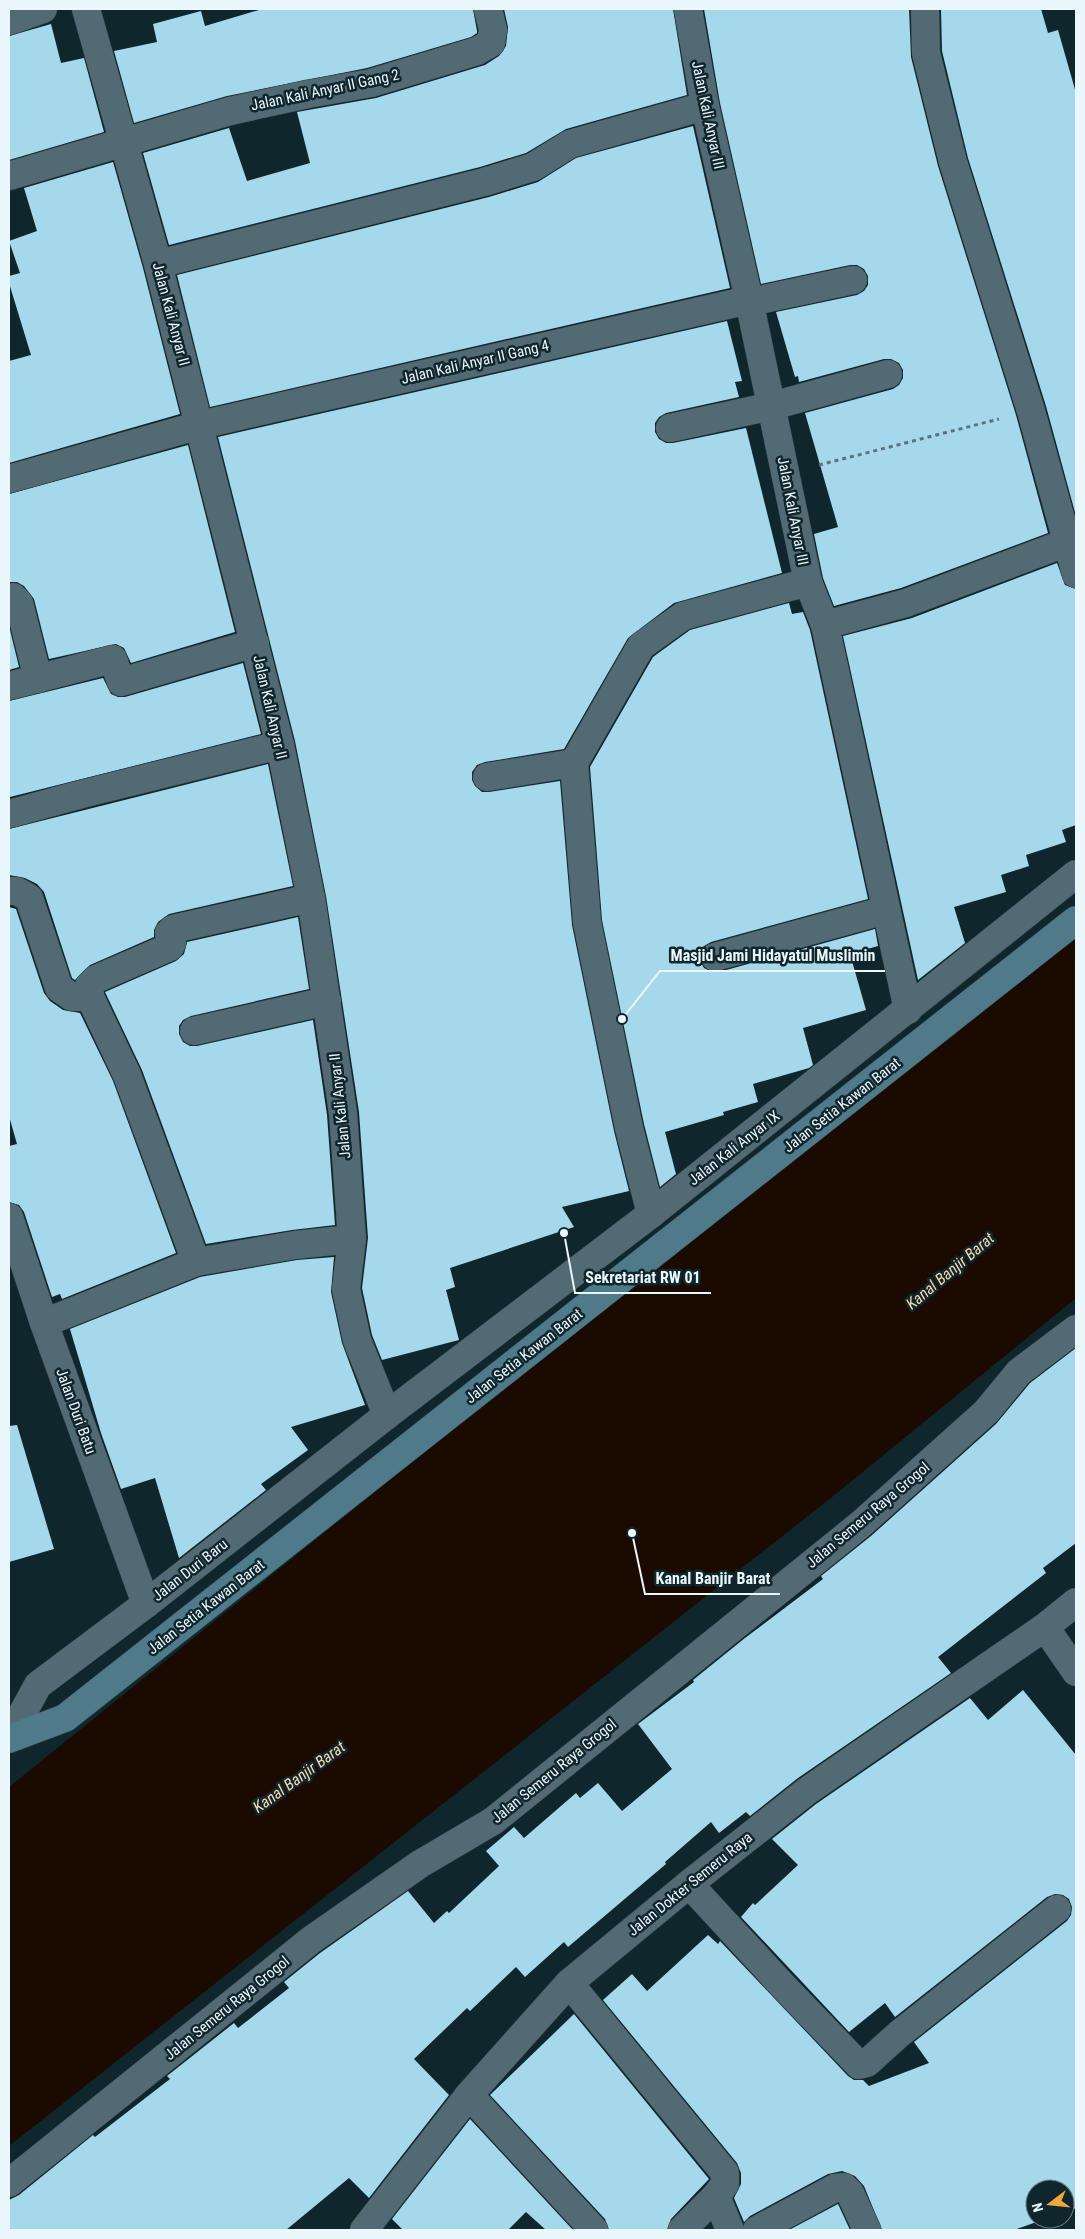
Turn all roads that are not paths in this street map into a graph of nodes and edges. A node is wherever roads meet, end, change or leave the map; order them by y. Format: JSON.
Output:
{"nodes":[{"id":1,"x":43,"y":9,"type":"edge"},
{"id":2,"x":86,"y":9,"type":"edge"},
{"id":3,"x":488,"y":9,"type":"edge"},
{"id":4,"x":688,"y":9,"type":"edge"},
{"id":5,"x":925,"y":9,"type":"edge"},
{"id":6,"x":9,"y":21,"type":"edge"},
{"id":7,"x":705,"y":106,"type":"junction"},
{"id":8,"x":124,"y":141,"type":"junction"},
{"id":9,"x":9,"y":176,"type":"edge"},
{"id":10,"x":158,"y":264,"type":"junction"},
{"id":11,"x":853,"y":280,"type":"dead end"},
{"id":12,"x":749,"y":301,"type":"junction"},
{"id":13,"x":888,"y":374,"type":"dead end"},
{"id":14,"x":772,"y":406,"type":"junction"},
{"id":15,"x":200,"y":425,"type":"junction"},
{"id":16,"x":670,"y":428,"type":"dead end"},
{"id":17,"x":9,"y":479,"type":"edge"},
{"id":18,"x":1072,"y":540,"type":"edge"},
{"id":19,"x":1076,"y":574,"type":"edge"},
{"id":20,"x":808,"y":582,"type":"junction"},
{"id":21,"x":9,"y":598,"type":"edge"},
{"id":22,"x":825,"y":625,"type":"junction"},
{"id":23,"x":255,"y":643,"type":"junction"},
{"id":24,"x":38,"y":679,"type":"junction"},
{"id":25,"x":9,"y":686,"type":"edge"},
{"id":26,"x":280,"y":745,"type":"junction"},
{"id":27,"x":574,"y":763,"type":"junction"},
{"id":28,"x":487,"y":777,"type":"dead end"},
{"id":29,"x":9,"y":814,"type":"edge"},
{"id":30,"x":1076,"y":874,"type":"edge"},
{"id":31,"x":9,"y":892,"type":"edge"},
{"id":32,"x":311,"y":898,"type":"junction"},
{"id":33,"x":886,"y":910,"type":"junction"},
{"id":34,"x":1076,"y":920,"type":"edge"},
{"id":35,"x":714,"y":957,"type":"dead end"},
{"id":36,"x":90,"y":998,"type":"junction"},
{"id":37,"x":327,"y":1001,"type":"junction"},
{"id":38,"x":908,"y":1010,"type":"junction"},
{"id":39,"x":194,"y":1030,"type":"dead end"},
{"id":40,"x":651,"y":1214,"type":"junction"},
{"id":41,"x":9,"y":1217,"type":"edge"},
{"id":42,"x":352,"y":1239,"type":"junction"},
{"id":43,"x":196,"y":1262,"type":"junction"},
{"id":44,"x":44,"y":1323,"type":"junction"},
{"id":45,"x":1076,"y":1329,"type":"edge"},
{"id":46,"x":387,"y":1415,"type":"junction"},
{"id":47,"x":1076,"y":1602,"type":"edge"},
{"id":48,"x":146,"y":1604,"type":"junction"},
{"id":49,"x":1045,"y":1627,"type":"junction"},
{"id":50,"x":1076,"y":1672,"type":"edge"},
{"id":51,"x":9,"y":1738,"type":"edge"},
{"id":52,"x":689,"y":1884,"type":"junction"},
{"id":53,"x":1057,"y":1909,"type":"dead end"},
{"id":54,"x":569,"y":1983,"type":"junction"},
{"id":55,"x":469,"y":2095,"type":"junction"},
{"id":56,"x":9,"y":2183,"type":"edge"},
{"id":57,"x":716,"y":2196,"type":"junction"},
{"id":58,"x":364,"y":2230,"type":"edge"},
{"id":59,"x":594,"y":2230,"type":"edge"},
{"id":60,"x":682,"y":2230,"type":"edge"},
{"id":61,"x":730,"y":2230,"type":"edge"},
{"id":62,"x":757,"y":2230,"type":"edge"},
{"id":63,"x":867,"y":2230,"type":"edge"}],
"edges":[{"from":1,"to":6,"type":"street"},
{"from":2,"to":8,"type":"street","name":"Jalan Kali Anyar II"},
{"from":3,"to":8,"type":"street","name":"Jalan Kali Anyar II Gang 2"},
{"from":4,"to":7,"type":"street","name":"Jalan Kali Anyar III"},
{"from":5,"to":18,"type":"street"},
{"from":7,"to":10,"type":"street"},
{"from":7,"to":12,"type":"street","name":"Jalan Kali Anyar III"},
{"from":8,"to":9,"type":"street"},
{"from":8,"to":10,"type":"street","name":"Jalan Kali Anyar II"},
{"from":10,"to":15,"type":"street","name":"Jalan Kali Anyar II"},
{"from":11,"to":12,"type":"street","name":"Jalan Kali Anyar II Gang 4"},
{"from":12,"to":14,"type":"street","name":"Jalan Kali Anyar III"},
{"from":12,"to":15,"type":"street","name":"Jalan Kali Anyar II Gang 4"},
{"from":13,"to":14,"type":"street"},
{"from":14,"to":16,"type":"street"},
{"from":14,"to":20,"type":"street","name":"Jalan Kali Anyar III"},
{"from":15,"to":17,"type":"street","name":"Jalan Kali Anyar II Gang 4"},
{"from":15,"to":23,"type":"street","name":"Jalan Kali Anyar II"},
{"from":18,"to":19,"type":"street"},
{"from":18,"to":22,"type":"street"},
{"from":20,"to":22,"type":"street","name":"Jalan Kali Anyar III"},
{"from":20,"to":27,"type":"street"},
{"from":21,"to":24,"type":"street"},
{"from":22,"to":33,"type":"street","name":"Jalan Kali Anyar III"},
{"from":23,"to":24,"type":"street"},
{"from":23,"to":26,"type":"street","name":"Jalan Kali Anyar II"},
{"from":24,"to":25,"type":"street"},
{"from":26,"to":29,"type":"street"},
{"from":26,"to":32,"type":"street","name":"Jalan Kali Anyar II"},
{"from":27,"to":28,"type":"street"},
{"from":27,"to":40,"type":"street"},
{"from":30,"to":38,"type":"street","name":"Jalan Kali Anyar IX"},
{"from":31,"to":36,"type":"street"},
{"from":32,"to":36,"type":"street"},
{"from":32,"to":37,"type":"street","name":"Jalan Kali Anyar II"},
{"from":33,"to":35,"type":"street"},
{"from":33,"to":38,"type":"street","name":"Jalan Kali Anyar III"},
{"from":34,"to":51,"type":"main road","name":"Jalan Setia Kawan Barat"},
{"from":36,"to":43,"type":"street"},
{"from":37,"to":39,"type":"street"},
{"from":37,"to":42,"type":"street","name":"Jalan Kali Anyar II"},
{"from":38,"to":40,"type":"street","name":"Jalan Kali Anyar IX"},
{"from":40,"to":46,"type":"street","name":"Jalan Kali Anyar IX"},
{"from":41,"to":44,"type":"street","name":"Jalan Duri Batu"},
{"from":42,"to":43,"type":"street"},
{"from":42,"to":46,"type":"street","name":"Jalan Kali Anyar II"},
{"from":43,"to":44,"type":"street"},
{"from":44,"to":48,"type":"street","name":"Jalan Duri Batu"},
{"from":45,"to":56,"type":"street","name":"Jalan Semeru Raya Grogol"},
{"from":46,"to":48,"type":"street","name":"Jalan Duri Baru"},
{"from":47,"to":49,"type":"street","name":"Jalan Dokter Semeru Raya"},
{"from":48,"to":51,"type":"street","name":"Jalan Duri Baru"},
{"from":49,"to":50,"type":"street"},
{"from":49,"to":52,"type":"street","name":"Jalan Dokter Semeru Raya"},
{"from":52,"to":53,"type":"street"},
{"from":52,"to":54,"type":"street","name":"Jalan Dokter Semeru Raya"},
{"from":54,"to":55,"type":"street","name":"Jalan Dokter Semeru Raya"},
{"from":54,"to":57,"type":"street"},
{"from":55,"to":58,"type":"street","name":"Jalan Dokter Semeru Raya"},
{"from":55,"to":59,"type":"street"},
{"from":57,"to":60,"type":"street"},
{"from":57,"to":61,"type":"street"},
{"from":62,"to":63,"type":"street"}]}
